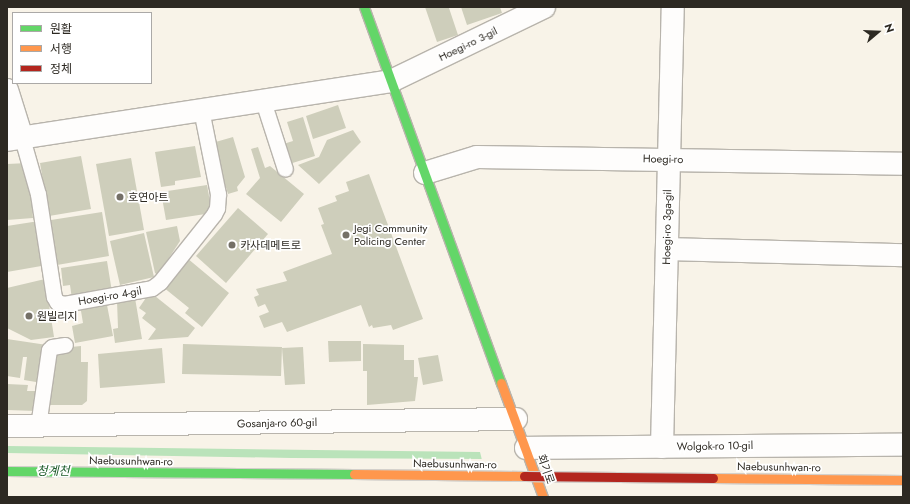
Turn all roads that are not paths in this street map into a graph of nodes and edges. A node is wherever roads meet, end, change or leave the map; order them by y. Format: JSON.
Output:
{"nodes":[{"id":1,"x":364,"y":7,"type":"edge"},
{"id":2,"x":544,"y":7,"type":"edge"},
{"id":3,"x":673,"y":7,"type":"edge"},
{"id":4,"x":392,"y":80,"type":"junction"},
{"id":5,"x":7,"y":90,"type":"edge"},
{"id":6,"x":263,"y":101,"type":"junction"},
{"id":7,"x":201,"y":110,"type":"junction"},
{"id":8,"x":14,"y":139,"type":"edge"},
{"id":9,"x":669,"y":159,"type":"junction"},
{"id":10,"x":903,"y":164,"type":"edge"},
{"id":11,"x":285,"y":169,"type":"dead end"},
{"id":12,"x":425,"y":173,"type":"junction"},
{"id":13,"x":667,"y":249,"type":"junction"},
{"id":14,"x":903,"y":255,"type":"edge"},
{"id":15,"x":65,"y":345,"type":"dead end"},
{"id":16,"x":516,"y":419,"type":"junction"},
{"id":17,"x":7,"y":426,"type":"edge"},
{"id":18,"x":38,"y":426,"type":"junction"},
{"id":19,"x":903,"y":445,"type":"edge"},
{"id":20,"x":662,"y":447,"type":"junction"},
{"id":21,"x":526,"y":448,"type":"junction"},
{"id":22,"x":7,"y":471,"type":"edge"},
{"id":23,"x":903,"y":480,"type":"edge"},
{"id":24,"x":543,"y":497,"type":"edge"}],
"edges":[{"from":1,"to":4,"type":"main road"},
{"from":2,"to":4,"type":"street","name":"Hoegi-ro 3-gil"},
{"from":3,"to":9,"type":"street","name":"Hoegi-ro 3ga-gil"},
{"from":4,"to":6,"type":"street"},
{"from":4,"to":12,"type":"main road"},
{"from":5,"to":8,"type":"street"},
{"from":6,"to":7,"type":"street"},
{"from":6,"to":11,"type":"lane"},
{"from":7,"to":8,"type":"street"},
{"from":7,"to":8,"type":"lane","name":"Hoegi-ro 4-gil"},
{"from":9,"to":10,"type":"street","name":"Hoegi-ro"},
{"from":9,"to":12,"type":"street","name":"Hoegi-ro"},
{"from":9,"to":13,"type":"street","name":"Hoegi-ro 3ga-gil"},
{"from":12,"to":16,"type":"main road"},
{"from":13,"to":14,"type":"street"},
{"from":13,"to":20,"type":"street","name":"Hoegi-ro 3ga-gil"},
{"from":15,"to":18,"type":"lane"},
{"from":16,"to":18,"type":"street","name":"Gosanja-ro 60-gil"},
{"from":16,"to":21,"type":"main road"},
{"from":17,"to":18,"type":"street","name":"Gosanja-ro 60-gil"},
{"from":19,"to":20,"type":"street","name":"Wolgok-ro 10-gil"},
{"from":20,"to":21,"type":"street","name":"Wolgok-ro 10-gil"},
{"from":21,"to":24,"type":"main road","name":"회기로"},
{"from":22,"to":23,"type":"main road","name":"Naebusunhwan-ro","bridge":true}]}
